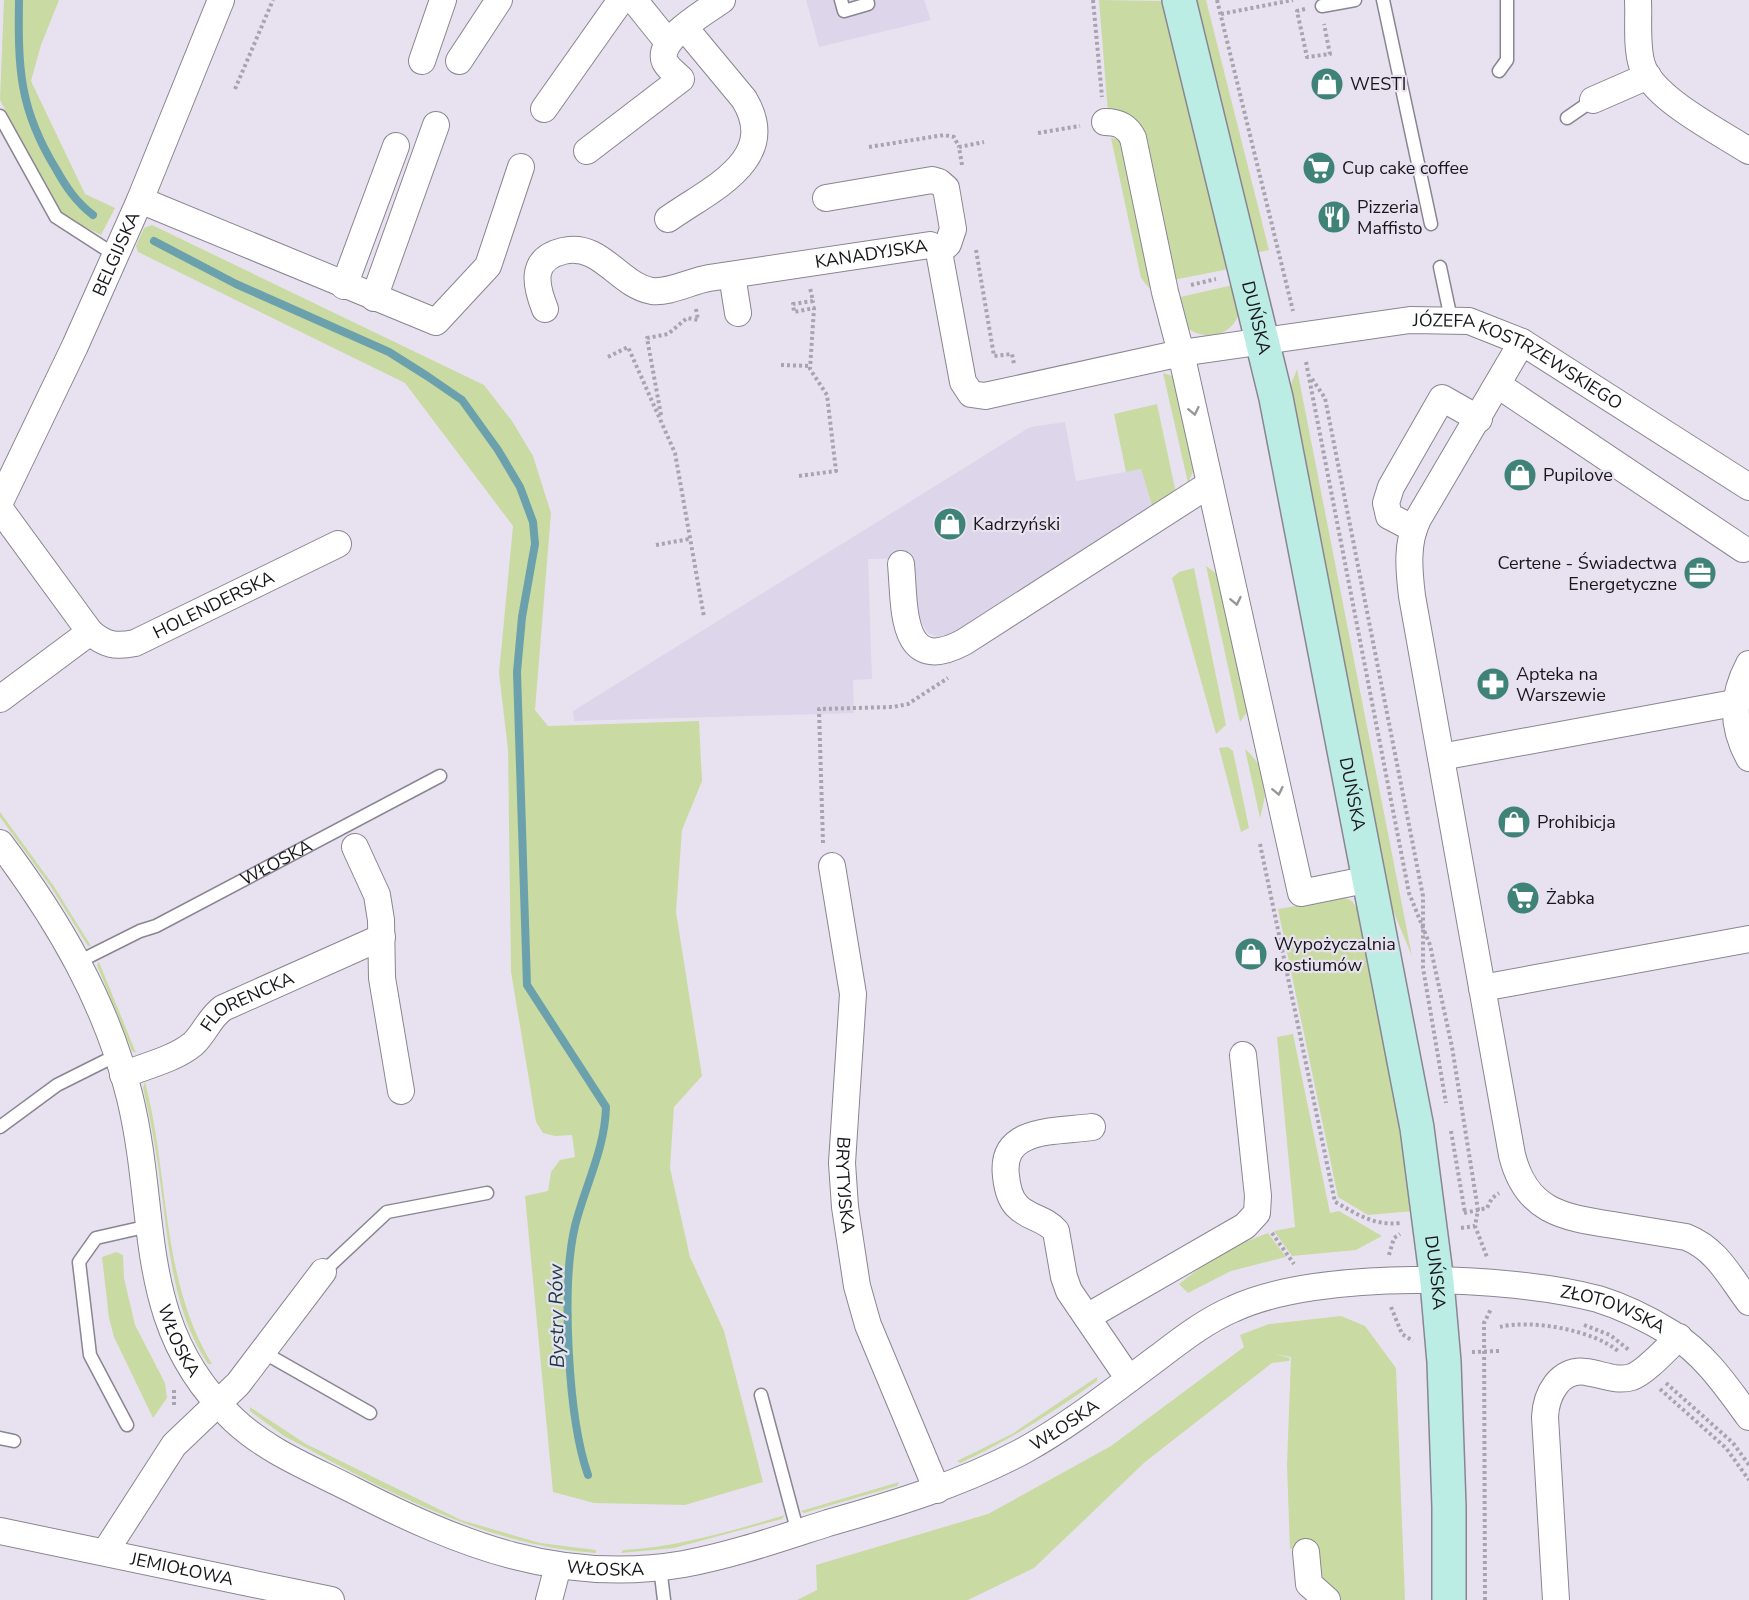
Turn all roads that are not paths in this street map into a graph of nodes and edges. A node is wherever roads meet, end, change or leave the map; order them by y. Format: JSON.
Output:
{"nodes":[{"id":1,"x":221,"y":0,"type":"edge"},
{"id":2,"x":443,"y":0,"type":"edge"},
{"id":3,"x":499,"y":0,"type":"edge"},
{"id":4,"x":621,"y":0,"type":"edge"},
{"id":5,"x":634,"y":0,"type":"edge"},
{"id":6,"x":722,"y":0,"type":"edge"},
{"id":7,"x":841,"y":0,"type":"edge"},
{"id":8,"x":867,"y":0,"type":"edge"},
{"id":9,"x":1179,"y":0,"type":"edge"},
{"id":10,"x":1355,"y":0,"type":"edge"},
{"id":11,"x":1383,"y":0,"type":"edge"},
{"id":12,"x":1507,"y":0,"type":"edge"},
{"id":13,"x":1638,"y":0,"type":"edge"},
{"id":14,"x":1322,"y":11,"type":"road end"},
{"id":15,"x":676,"y":35,"type":"junction"},
{"id":16,"x":422,"y":61,"type":"dead end"},
{"id":17,"x":459,"y":61,"type":"dead end"},
{"id":18,"x":1499,"y":71,"type":"dead end"},
{"id":19,"x":1648,"y":76,"type":"junction"},
{"id":20,"x":1593,"y":100,"type":"joint"},
{"id":21,"x":544,"y":109,"type":"dead end"},
{"id":22,"x":0,"y":116,"type":"edge"},
{"id":23,"x":1567,"y":118,"type":"dead end"},
{"id":24,"x":1105,"y":122,"type":"road end"},
{"id":25,"x":436,"y":125,"type":"dead end"},
{"id":26,"x":396,"y":146,"type":"dead end"},
{"id":27,"x":587,"y":151,"type":"dead end"},
{"id":28,"x":1749,"y":151,"type":"edge"},
{"id":29,"x":521,"y":167,"type":"dead end"},
{"id":30,"x":826,"y":198,"type":"dead end"},
{"id":31,"x":140,"y":200,"type":"junction"},
{"id":32,"x":668,"y":219,"type":"dead end"},
{"id":33,"x":1431,"y":224,"type":"dead end"},
{"id":34,"x":939,"y":252,"type":"junction"},
{"id":35,"x":115,"y":255,"type":"junction"},
{"id":36,"x":1440,"y":267,"type":"dead end"},
{"id":37,"x":732,"y":275,"type":"junction"},
{"id":38,"x":344,"y":286,"type":"junction"},
{"id":39,"x":374,"y":298,"type":"junction"},
{"id":40,"x":544,"y":309,"type":"dead end"},
{"id":41,"x":738,"y":313,"type":"dead end"},
{"id":42,"x":1451,"y":319,"type":"junction"},
{"id":43,"x":1263,"y":341,"type":"junction"},
{"id":44,"x":1522,"y":342,"type":"junction"},
{"id":45,"x":1181,"y":353,"type":"junction"},
{"id":46,"x":1498,"y":385,"type":"junction"},
{"id":47,"x":1479,"y":419,"type":"junction"},
{"id":48,"x":1210,"y":484,"type":"junction"},
{"id":49,"x":1749,"y":487,"type":"edge"},
{"id":50,"x":0,"y":502,"type":"edge"},
{"id":51,"x":0,"y":509,"type":"edge"},
{"id":52,"x":1414,"y":529,"type":"junction"},
{"id":53,"x":338,"y":544,"type":"dead end"},
{"id":54,"x":1743,"y":549,"type":"dead end"},
{"id":55,"x":901,"y":564,"type":"dead end"},
{"id":56,"x":90,"y":632,"type":"junction"},
{"id":57,"x":1749,"y":664,"type":"edge"},
{"id":58,"x":0,"y":699,"type":"edge"},
{"id":59,"x":1734,"y":703,"type":"junction"},
{"id":60,"x":1441,"y":757,"type":"junction"},
{"id":61,"x":1749,"y":758,"type":"edge"},
{"id":62,"x":440,"y":776,"type":"dead end"},
{"id":63,"x":0,"y":843,"type":"edge"},
{"id":64,"x":355,"y":848,"type":"dead end"},
{"id":65,"x":832,"y":866,"type":"dead end"},
{"id":66,"x":1370,"y":879,"type":"junction"},
{"id":67,"x":382,"y":937,"type":"junction"},
{"id":68,"x":1749,"y":939,"type":"edge"},
{"id":69,"x":78,"y":962,"type":"junction"},
{"id":70,"x":1482,"y":988,"type":"junction"},
{"id":71,"x":1243,"y":1055,"type":"dead end"},
{"id":72,"x":120,"y":1065,"type":"junction"},
{"id":73,"x":401,"y":1090,"type":"dead end"},
{"id":74,"x":0,"y":1127,"type":"edge"},
{"id":75,"x":1092,"y":1127,"type":"dead end"},
{"id":76,"x":488,"y":1193,"type":"dead end"},
{"id":77,"x":149,"y":1226,"type":"junction"},
{"id":78,"x":323,"y":1272,"type":"joint"},
{"id":79,"x":1437,"y":1282,"type":"junction"},
{"id":80,"x":1749,"y":1302,"type":"edge"},
{"id":81,"x":1087,"y":1317,"type":"junction"},
{"id":82,"x":1679,"y":1337,"type":"junction"},
{"id":83,"x":261,"y":1351,"type":"junction"},
{"id":84,"x":1129,"y":1378,"type":"junction"},
{"id":85,"x":761,"y":1395,"type":"dead end"},
{"id":86,"x":218,"y":1404,"type":"junction"},
{"id":87,"x":370,"y":1413,"type":"dead end"},
{"id":88,"x":1749,"y":1417,"type":"edge"},
{"id":89,"x":127,"y":1425,"type":"dead end"},
{"id":90,"x":0,"y":1438,"type":"edge"},
{"id":91,"x":14,"y":1441,"type":"dead end"},
{"id":92,"x":937,"y":1490,"type":"junction"},
{"id":93,"x":798,"y":1533,"type":"junction"},
{"id":94,"x":1,"y":1534,"type":"edge"},
{"id":95,"x":105,"y":1552,"type":"junction"},
{"id":96,"x":1305,"y":1552,"type":"dead end"},
{"id":97,"x":558,"y":1566,"type":"junction"},
{"id":98,"x":660,"y":1567,"type":"junction"},
{"id":99,"x":331,"y":1600,"type":"edge"},
{"id":100,"x":549,"y":1600,"type":"edge"},
{"id":101,"x":664,"y":1600,"type":"edge"},
{"id":102,"x":1327,"y":1600,"type":"edge"},
{"id":103,"x":1449,"y":1600,"type":"edge"},
{"id":104,"x":1556,"y":1600,"type":"edge"}],
"edges":[{"from":1,"to":31,"type":"street","name":"BELGIJSKA"},
{"from":2,"to":16,"type":"street"},
{"from":3,"to":17,"type":"street"},
{"from":4,"to":21,"type":"street"},
{"from":5,"to":15,"type":"street"},
{"from":6,"to":15,"type":"street"},
{"from":7,"to":8,"type":"lane"},
{"from":9,"to":43,"type":"street","name":"DUŃSKA"},
{"from":10,"to":14,"type":"lane"},
{"from":11,"to":33,"type":"lane"},
{"from":12,"to":18,"type":"lane"},
{"from":13,"to":19,"type":"street"},
{"from":15,"to":27,"type":"street"},
{"from":15,"to":32,"type":"street"},
{"from":19,"to":20,"type":"street"},
{"from":19,"to":28,"type":"street"},
{"from":20,"to":23,"type":"lane"},
{"from":22,"to":35,"type":"lane"},
{"from":24,"to":45,"type":"street"},
{"from":25,"to":39,"type":"street"},
{"from":26,"to":38,"type":"street"},
{"from":29,"to":39,"type":"street"},
{"from":30,"to":34,"type":"street"},
{"from":31,"to":35,"type":"street","name":"BELGIJSKA"},
{"from":31,"to":38,"type":"street"},
{"from":34,"to":37,"type":"street","name":"KANADYJSKA"},
{"from":34,"to":45,"type":"street","name":"KANADYJSKA"},
{"from":35,"to":50,"type":"street","name":"BELGIJSKA"},
{"from":36,"to":42,"type":"lane"},
{"from":37,"to":40,"type":"street","name":"KANADYJSKA"},
{"from":37,"to":41,"type":"street"},
{"from":38,"to":39,"type":"street"},
{"from":42,"to":43,"type":"street","name":"JÓZEFA KOSTRZEWSKIEGO"},
{"from":42,"to":44,"type":"street","name":"JÓZEFA KOSTRZEWSKIEGO"},
{"from":43,"to":45,"type":"street","name":"JÓZEFA KOSTRZEWSKIEGO"},
{"from":43,"to":66,"type":"street","name":"DUŃSKA"},
{"from":44,"to":46,"type":"street"},
{"from":44,"to":49,"type":"street","name":"JÓZEFA KOSTRZEWSKIEGO"},
{"from":45,"to":48,"type":"street","one_way":true},
{"from":46,"to":47,"type":"street"},
{"from":46,"to":54,"type":"street"},
{"from":47,"to":52,"type":"street"},
{"from":47,"to":52,"type":"street"},
{"from":48,"to":55,"type":"street"},
{"from":48,"to":66,"type":"street","one_way":true},
{"from":51,"to":56,"type":"street"},
{"from":52,"to":60,"type":"street"},
{"from":53,"to":56,"type":"street","name":"HOLENDERSKA"},
{"from":56,"to":58,"type":"street"},
{"from":57,"to":59,"type":"street"},
{"from":59,"to":60,"type":"street"},
{"from":59,"to":61,"type":"street"},
{"from":60,"to":70,"type":"street"},
{"from":62,"to":69,"type":"lane","name":"WŁOSKA"},
{"from":63,"to":69,"type":"street","name":"WŁOSKA"},
{"from":64,"to":67,"type":"street"},
{"from":65,"to":92,"type":"street","name":"BRYTYJSKA"},
{"from":66,"to":79,"type":"street","name":"DUŃSKA"},
{"from":67,"to":72,"type":"street","name":"FLORENCKA"},
{"from":67,"to":73,"type":"street"},
{"from":68,"to":70,"type":"street"},
{"from":69,"to":72,"type":"street","name":"WŁOSKA"},
{"from":70,"to":80,"type":"street"},
{"from":71,"to":81,"type":"street"},
{"from":72,"to":74,"type":"lane"},
{"from":72,"to":77,"type":"street","name":"WŁOSKA"},
{"from":75,"to":81,"type":"street"},
{"from":76,"to":78,"type":"lane"},
{"from":77,"to":86,"type":"street","name":"WŁOSKA"},
{"from":77,"to":89,"type":"lane"},
{"from":78,"to":83,"type":"street","name":"JEMIOŁOWA"},
{"from":79,"to":82,"type":"street","name":"ZŁOTOWSKA"},
{"from":79,"to":84,"type":"street","name":"WŁOSKA"},
{"from":79,"to":103,"type":"street","name":"DUŃSKA"},
{"from":81,"to":84,"type":"street"},
{"from":82,"to":88,"type":"street","name":"ZŁOTOWSKA"},
{"from":82,"to":104,"type":"street"},
{"from":83,"to":86,"type":"street","name":"JEMIOŁOWA"},
{"from":83,"to":87,"type":"lane"},
{"from":84,"to":92,"type":"street","name":"WŁOSKA"},
{"from":85,"to":93,"type":"lane"},
{"from":86,"to":95,"type":"street","name":"JEMIOŁOWA"},
{"from":86,"to":97,"type":"street","name":"WŁOSKA"},
{"from":90,"to":91,"type":"lane"},
{"from":92,"to":93,"type":"street","name":"WŁOSKA"},
{"from":93,"to":98,"type":"street","name":"WŁOSKA"},
{"from":94,"to":95,"type":"street","name":"JEMIOŁOWA"},
{"from":95,"to":99,"type":"street","name":"JEMIOŁOWA"},
{"from":96,"to":102,"type":"street"},
{"from":97,"to":98,"type":"street","name":"WŁOSKA"},
{"from":97,"to":100,"type":"street"},
{"from":98,"to":101,"type":"lane"}]}
